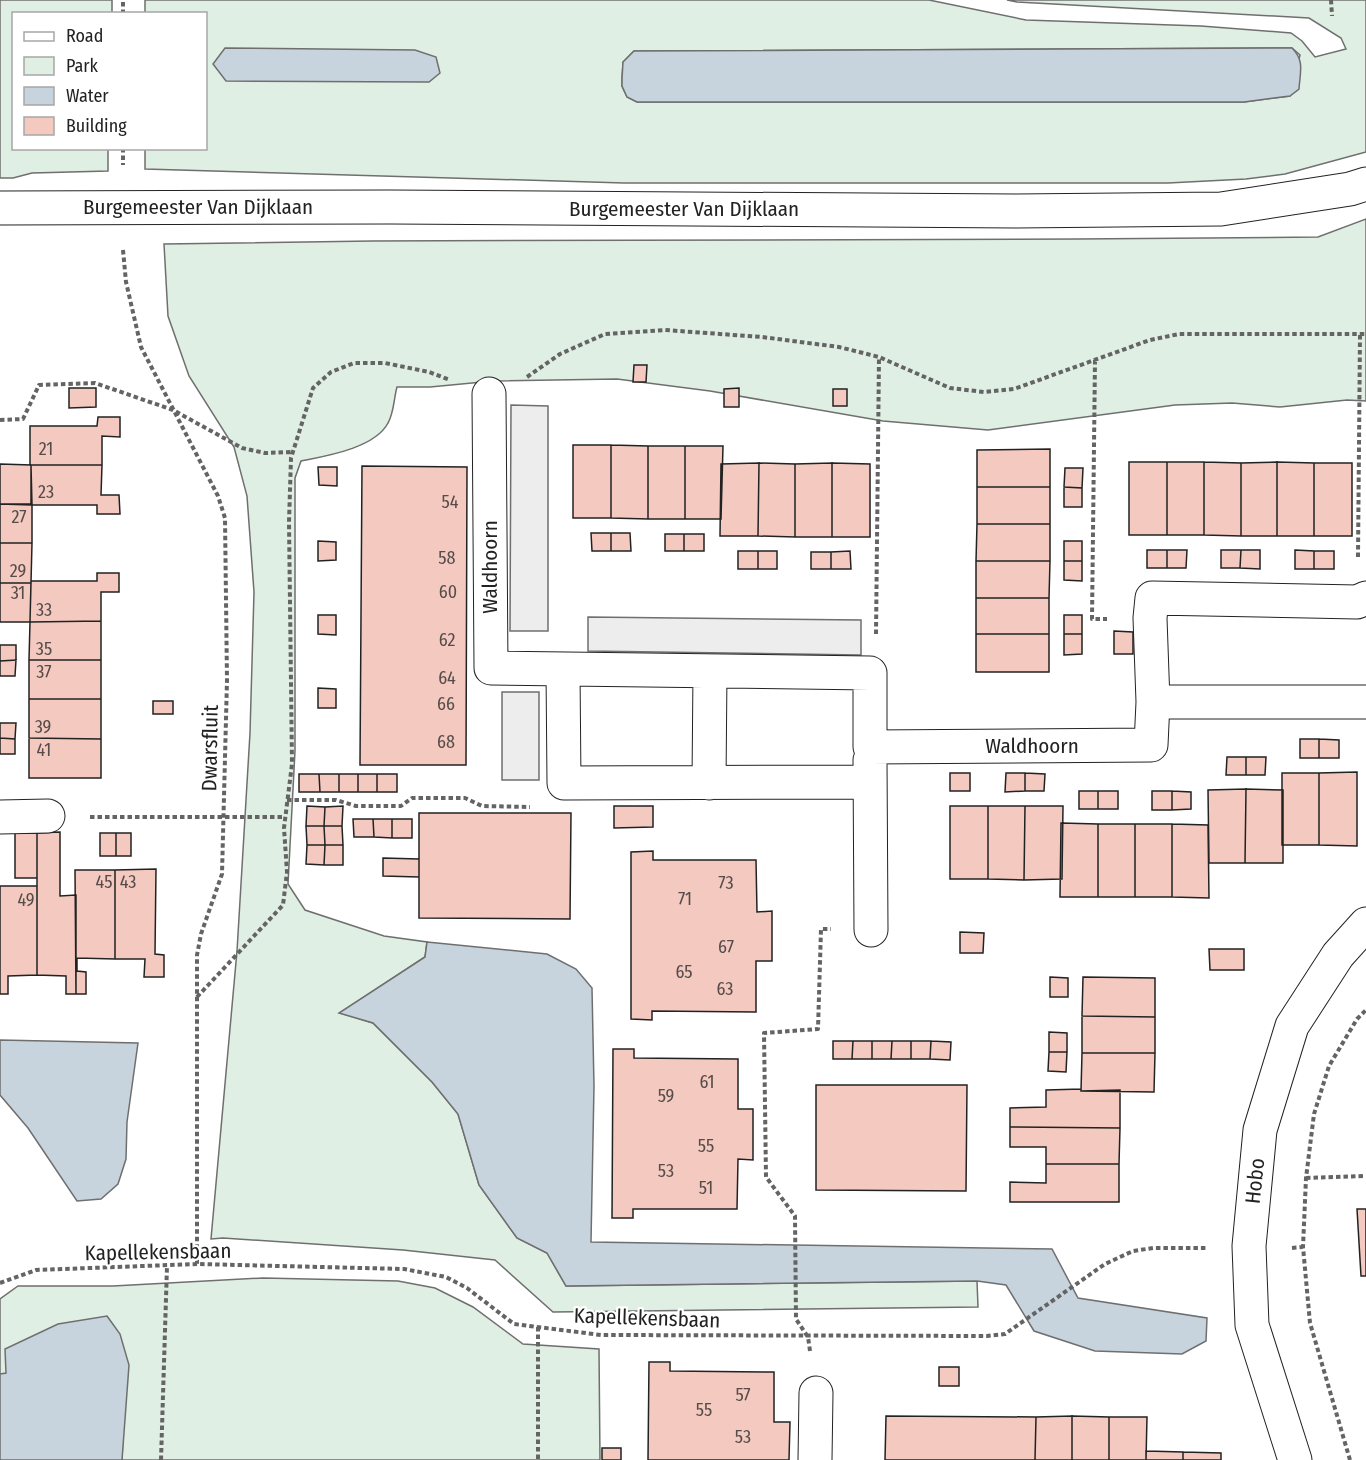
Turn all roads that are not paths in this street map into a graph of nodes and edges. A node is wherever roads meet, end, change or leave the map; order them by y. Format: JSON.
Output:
{"nodes":[{"id":1,"x":1366,"y":184,"type":"edge"},
{"id":2,"x":0,"y":207,"type":"edge"},
{"id":3,"x":489,"y":394,"type":"road end"},
{"id":4,"x":1362,"y":600,"type":"edge"},
{"id":5,"x":563,"y":670,"type":"junction"},
{"id":6,"x":710,"y":671,"type":"junction"},
{"id":7,"x":1153,"y":702,"type":"junction"},
{"id":8,"x":1366,"y":702,"type":"edge"},
{"id":9,"x":870,"y":747,"type":"junction"},
{"id":10,"x":870,"y":782,"type":"junction"},
{"id":11,"x":709,"y":783,"type":"junction"},
{"id":12,"x":48,"y":816,"type":"road end"},
{"id":13,"x":0,"y":817,"type":"edge"},
{"id":14,"x":1366,"y":924,"type":"edge"},
{"id":15,"x":871,"y":930,"type":"road end"},
{"id":16,"x":816,"y":1393,"type":"dead end"},
{"id":17,"x":815,"y":1460,"type":"edge"},
{"id":18,"x":1295,"y":1460,"type":"edge"}],
"edges":[{"from":1,"to":2,"type":"street","name":"Burgemeester Van Dijklaan"},
{"from":3,"to":5,"type":"street","name":"Waldhoorn"},
{"from":4,"to":7,"type":"street","name":"Waldhoorn"},
{"from":5,"to":6,"type":"street","name":"Waldhoorn"},
{"from":5,"to":11,"type":"street"},
{"from":6,"to":9,"type":"street","name":"Waldhoorn"},
{"from":6,"to":11,"type":"street"},
{"from":7,"to":8,"type":"street"},
{"from":7,"to":9,"type":"street","name":"Waldhoorn"},
{"from":9,"to":10,"type":"street"},
{"from":10,"to":11,"type":"street"},
{"from":10,"to":15,"type":"street"},
{"from":12,"to":13,"type":"street"},
{"from":14,"to":18,"type":"street","name":"Hobo"},
{"from":16,"to":17,"type":"street"}]}
